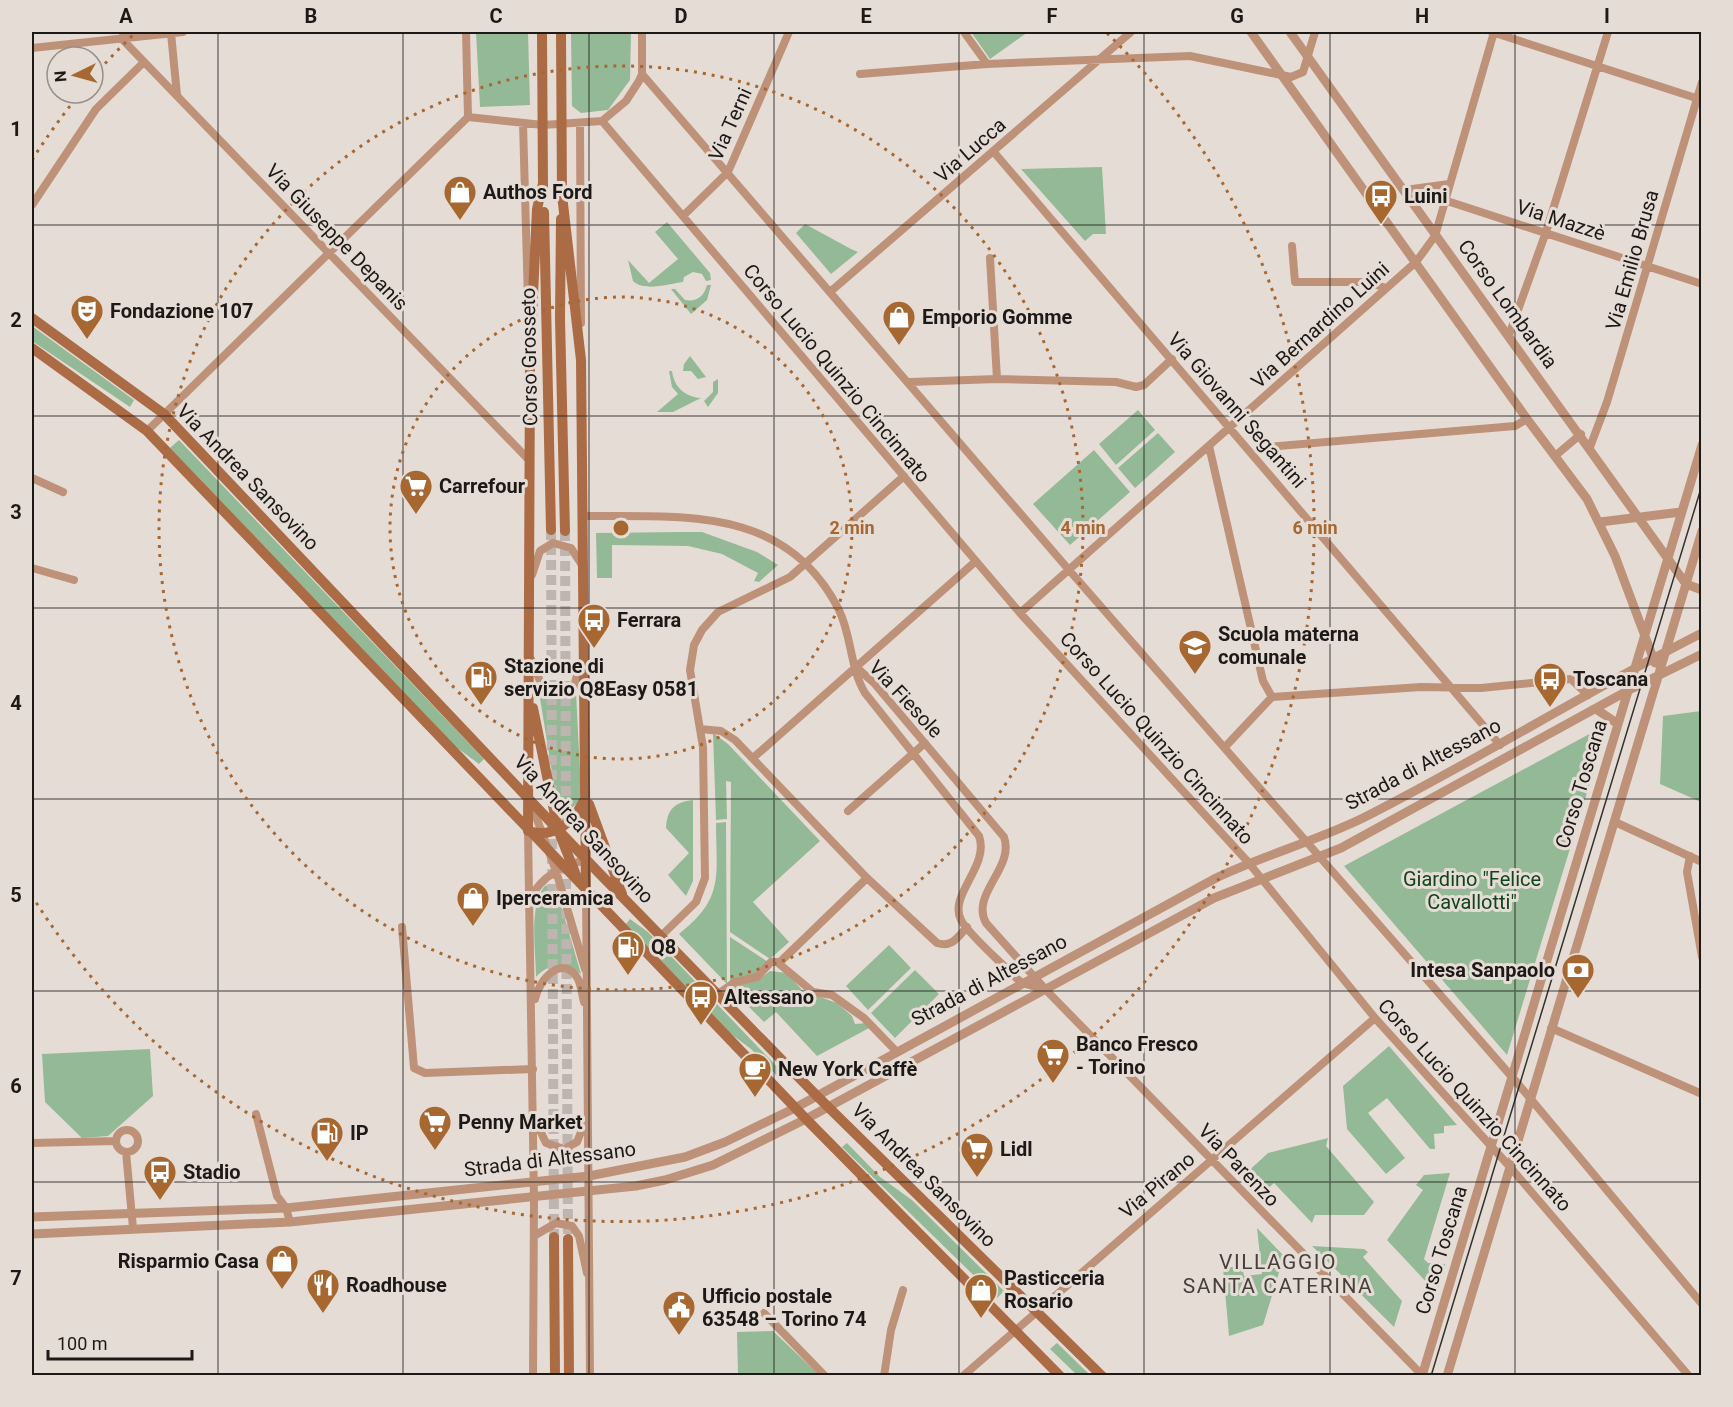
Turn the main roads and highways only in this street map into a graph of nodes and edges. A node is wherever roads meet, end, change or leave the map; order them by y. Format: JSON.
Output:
{"nodes":[{"id":1,"x":542,"y":32,"type":"edge"},
{"id":2,"x":561,"y":32,"type":"edge"},
{"id":3,"x":543,"y":183,"type":"junction"},
{"id":4,"x":562,"y":195,"type":"junction"},
{"id":5,"x":32,"y":318,"type":"edge"},
{"id":6,"x":32,"y":348,"type":"edge"},
{"id":7,"x":551,"y":530,"type":"tunnel mouth"},
{"id":8,"x":565,"y":531,"type":"tunnel mouth"},
{"id":9,"x":528,"y":681,"type":"junction"},
{"id":10,"x":586,"y":795,"type":"junction"},
{"id":11,"x":528,"y":796,"type":"junction"},
{"id":12,"x":558,"y":830,"type":"junction"},
{"id":13,"x":528,"y":831,"type":"junction"},
{"id":14,"x":586,"y":860,"type":"junction"},
{"id":15,"x":564,"y":867,"type":"junction"},
{"id":16,"x":586,"y":891,"type":"junction"},
{"id":17,"x":624,"y":899,"type":"junction"},
{"id":18,"x":554,"y":1238,"type":"tunnel mouth"},
{"id":19,"x":568,"y":1239,"type":"tunnel mouth"},
{"id":20,"x":555,"y":1376,"type":"edge"},
{"id":21,"x":569,"y":1376,"type":"edge"},
{"id":22,"x":1060,"y":1376,"type":"edge"},
{"id":23,"x":1102,"y":1376,"type":"edge"}],
"edges":[{"from":1,"to":3,"type":"main road","name":"Corso Grosseto"},
{"from":2,"to":4,"type":"main road","name":"Corso Grosseto"},
{"from":3,"to":7,"type":"main road","name":"Corso Grosseto"},
{"from":3,"to":9,"type":"main road","name":"Corso Grosseto"},
{"from":4,"to":8,"type":"main road","name":"Corso Grosseto"},
{"from":4,"to":10,"type":"main road","name":"Corso Grosseto"},
{"from":5,"to":11,"type":"main road","name":"Via Andrea Sansovino"},
{"from":6,"to":13,"type":"main road","name":"Via Andrea Sansovino"},
{"from":9,"to":11,"type":"main road","name":"Corso Grosseto"},
{"from":9,"to":12,"type":"main road"},
{"from":10,"to":12,"type":"main road"},
{"from":10,"to":14,"type":"main road","name":"Corso Grosseto"},
{"from":10,"to":17,"type":"main road"},
{"from":11,"to":12,"type":"main road","name":"Via Andrea Sansovino"},
{"from":11,"to":13,"type":"main road","name":"Corso Grosseto"},
{"from":12,"to":13,"type":"main road"},
{"from":12,"to":14,"type":"main road","name":"Via Andrea Sansovino"},
{"from":12,"to":15,"type":"main road"},
{"from":13,"to":15,"type":"main road","name":"Via Andrea Sansovino"},
{"from":14,"to":16,"type":"main road","name":"Corso Grosseto"},
{"from":14,"to":17,"type":"main road","name":"Via Andrea Sansovino"},
{"from":15,"to":16,"type":"main road","name":"Via Andrea Sansovino"},
{"from":16,"to":22,"type":"main road","name":"Via Andrea Sansovino"},
{"from":17,"to":23,"type":"main road","name":"Via Andrea Sansovino"},
{"from":18,"to":20,"type":"main road"},
{"from":19,"to":21,"type":"main road"}]}
